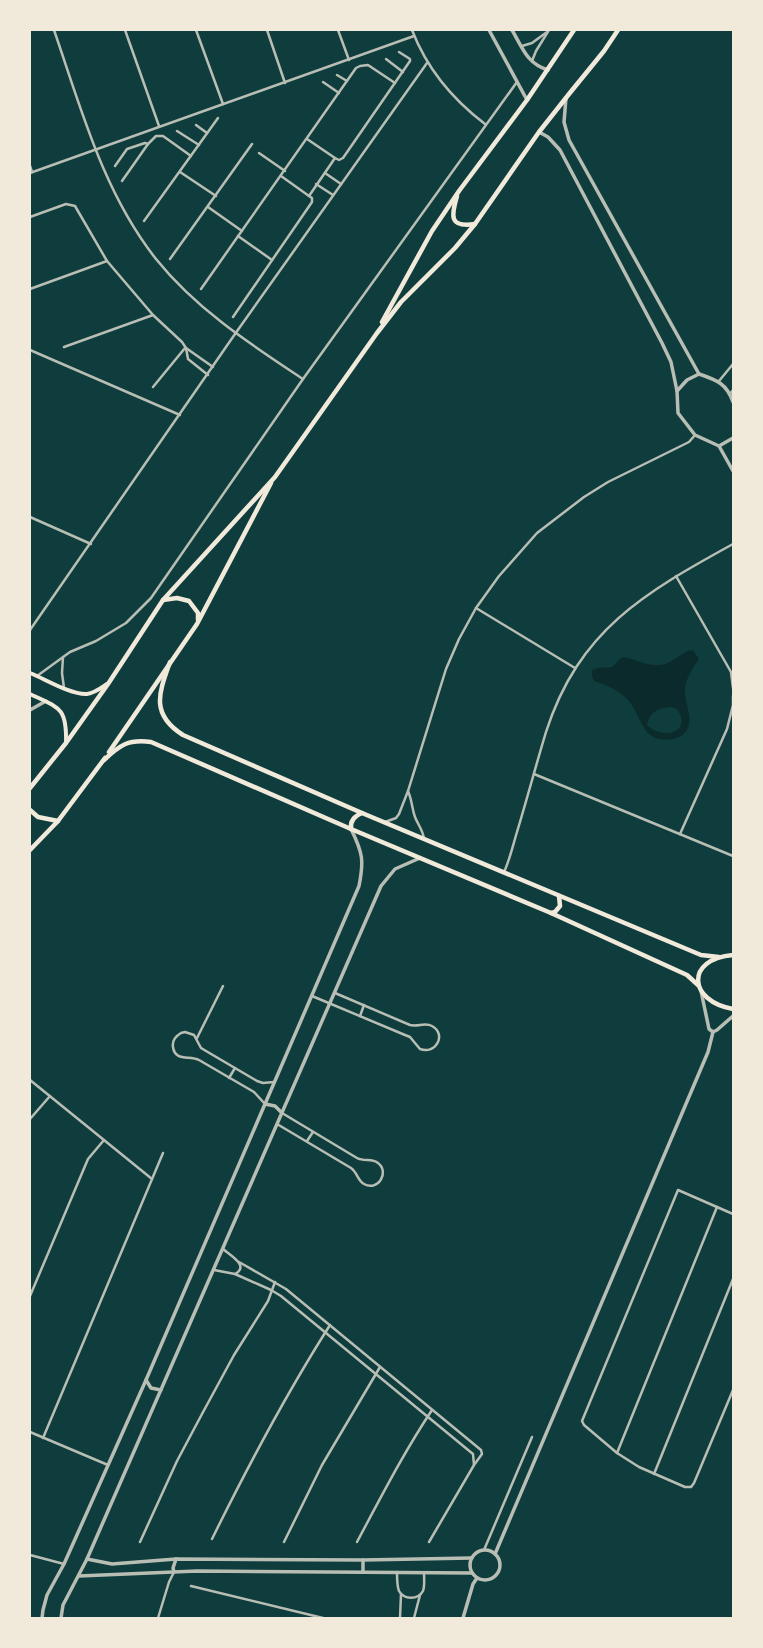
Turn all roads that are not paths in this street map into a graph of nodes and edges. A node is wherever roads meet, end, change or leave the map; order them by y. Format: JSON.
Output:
{"nodes":[{"id":1,"x":54,"y":30,"type":"edge"},
{"id":2,"x":125,"y":30,"type":"edge"},
{"id":3,"x":196,"y":30,"type":"edge"},
{"id":4,"x":267,"y":30,"type":"edge"},
{"id":5,"x":338,"y":30,"type":"edge"},
{"id":6,"x":412,"y":30,"type":"edge"},
{"id":7,"x":489,"y":30,"type":"edge"},
{"id":8,"x":512,"y":30,"type":"edge"},
{"id":9,"x":549,"y":30,"type":"edge"},
{"id":10,"x":574,"y":30,"type":"edge"},
{"id":11,"x":618,"y":30,"type":"edge"},
{"id":12,"x":414,"y":36,"type":"junction"},
{"id":13,"x":522,"y":46,"type":"junction"},
{"id":14,"x":399,"y":52,"type":"dead end"},
{"id":15,"x":386,"y":59,"type":"dead end"},
{"id":16,"x":348,"y":60,"type":"junction"},
{"id":17,"x":427,"y":63,"type":"junction"},
{"id":18,"x":532,"y":63,"type":"junction"},
{"id":19,"x":548,"y":70,"type":"junction"},
{"id":20,"x":403,"y":72,"type":"junction"},
{"id":21,"x":337,"y":75,"type":"dead end"},
{"id":22,"x":347,"y":81,"type":"junction"},
{"id":23,"x":323,"y":82,"type":"dead end"},
{"id":24,"x":517,"y":82,"type":"junction"},
{"id":25,"x":285,"y":83,"type":"junction"},
{"id":26,"x":395,"y":83,"type":"junction"},
{"id":27,"x":339,"y":92,"type":"junction"},
{"id":28,"x":566,"y":96,"type":"junction"},
{"id":29,"x":527,"y":100,"type":"junction"},
{"id":30,"x":223,"y":104,"type":"junction"},
{"id":31,"x":218,"y":118,"type":"dead end"},
{"id":32,"x":196,"y":124,"type":"dead end"},
{"id":33,"x":485,"y":124,"type":"junction"},
{"id":34,"x":159,"y":126,"type":"junction"},
{"id":35,"x":177,"y":131,"type":"dead end"},
{"id":36,"x":539,"y":132,"type":"junction"},
{"id":37,"x":207,"y":133,"type":"junction"},
{"id":38,"x":307,"y":138,"type":"junction"},
{"id":39,"x":148,"y":144,"type":"junction"},
{"id":40,"x":252,"y":144,"type":"dead end"},
{"id":41,"x":198,"y":146,"type":"junction"},
{"id":42,"x":96,"y":151,"type":"junction"},
{"id":43,"x":259,"y":154,"type":"dead end"},
{"id":44,"x":191,"y":156,"type":"junction"},
{"id":45,"x":334,"y":158,"type":"junction"},
{"id":46,"x":30,"y":166,"type":"edge"},
{"id":47,"x":115,"y":166,"type":"dead end"},
{"id":48,"x":285,"y":171,"type":"junction"},
{"id":49,"x":180,"y":172,"type":"junction"},
{"id":50,"x":31,"y":173,"type":"edge"},
{"id":51,"x":324,"y":173,"type":"junction"},
{"id":52,"x":281,"y":176,"type":"junction"},
{"id":53,"x":122,"y":181,"type":"dead end"},
{"id":54,"x":316,"y":184,"type":"junction"},
{"id":55,"x":341,"y":184,"type":"junction"},
{"id":56,"x":459,"y":190,"type":"junction"},
{"id":57,"x":333,"y":195,"type":"junction"},
{"id":58,"x":216,"y":196,"type":"junction"},
{"id":59,"x":309,"y":196,"type":"junction"},
{"id":60,"x":208,"y":207,"type":"junction"},
{"id":61,"x":30,"y":217,"type":"edge"},
{"id":62,"x":144,"y":222,"type":"dead end"},
{"id":63,"x":475,"y":224,"type":"junction"},
{"id":64,"x":242,"y":231,"type":"junction"},
{"id":65,"x":238,"y":236,"type":"junction"},
{"id":66,"x":170,"y":259,"type":"dead end"},
{"id":67,"x":272,"y":260,"type":"junction"},
{"id":68,"x":107,"y":261,"type":"junction"},
{"id":69,"x":30,"y":289,"type":"edge"},
{"id":70,"x":201,"y":289,"type":"dead end"},
{"id":71,"x":153,"y":315,"type":"junction"},
{"id":72,"x":233,"y":317,"type":"dead end"},
{"id":73,"x":377,"y":333,"type":"junction"},
{"id":74,"x":235,"y":334,"type":"junction"},
{"id":75,"x":64,"y":347,"type":"dead end"},
{"id":76,"x":186,"y":348,"type":"junction"},
{"id":77,"x":30,"y":350,"type":"edge"},
{"id":78,"x":733,"y":364,"type":"edge"},
{"id":79,"x":213,"y":367,"type":"junction"},
{"id":80,"x":699,"y":374,"type":"junction"},
{"id":81,"x":208,"y":375,"type":"junction"},
{"id":82,"x":302,"y":379,"type":"junction"},
{"id":83,"x":719,"y":381,"type":"junction"},
{"id":84,"x":154,"y":387,"type":"dead end"},
{"id":85,"x":733,"y":390,"type":"edge"},
{"id":86,"x":677,"y":391,"type":"junction"},
{"id":87,"x":730,"y":394,"type":"junction"},
{"id":88,"x":733,"y":402,"type":"edge"},
{"id":89,"x":180,"y":416,"type":"junction"},
{"id":90,"x":695,"y":435,"type":"junction"},
{"id":91,"x":733,"y":438,"type":"edge"},
{"id":92,"x":719,"y":446,"type":"junction"},
{"id":93,"x":733,"y":471,"type":"edge"},
{"id":94,"x":275,"y":477,"type":"junction"},
{"id":95,"x":30,"y":517,"type":"edge"},
{"id":96,"x":91,"y":544,"type":"junction"},
{"id":97,"x":733,"y":544,"type":"edge"},
{"id":98,"x":676,"y":576,"type":"junction"},
{"id":99,"x":163,"y":600,"type":"junction"},
{"id":100,"x":476,"y":608,"type":"junction"},
{"id":101,"x":197,"y":624,"type":"junction"},
{"id":102,"x":30,"y":630,"type":"edge"},
{"id":103,"x":63,"y":656,"type":"junction"},
{"id":104,"x":170,"y":662,"type":"junction"},
{"id":105,"x":575,"y":668,"type":"junction"},
{"id":106,"x":30,"y":673,"type":"edge"},
{"id":107,"x":37,"y":676,"type":"junction"},
{"id":108,"x":108,"y":684,"type":"junction"},
{"id":109,"x":64,"y":688,"type":"junction"},
{"id":110,"x":733,"y":688,"type":"edge"},
{"id":111,"x":30,"y":694,"type":"edge"},
{"id":112,"x":733,"y":696,"type":"edge"},
{"id":113,"x":46,"y":701,"type":"junction"},
{"id":114,"x":30,"y":710,"type":"edge"},
{"id":115,"x":66,"y":743,"type":"junction"},
{"id":116,"x":104,"y":760,"type":"junction"},
{"id":117,"x":534,"y":774,"type":"junction"},
{"id":118,"x":30,"y":788,"type":"edge"},
{"id":119,"x":408,"y":791,"type":"junction"},
{"id":120,"x":30,"y":810,"type":"edge"},
{"id":121,"x":362,"y":813,"type":"junction"},
{"id":122,"x":58,"y":821,"type":"junction"},
{"id":123,"x":385,"y":822,"type":"junction"},
{"id":124,"x":351,"y":830,"type":"junction"},
{"id":125,"x":680,"y":834,"type":"junction"},
{"id":126,"x":425,"y":839,"type":"junction"},
{"id":127,"x":30,"y":850,"type":"edge"},
{"id":128,"x":733,"y":856,"type":"edge"},
{"id":129,"x":420,"y":858,"type":"junction"},
{"id":130,"x":504,"y":872,"type":"junction"},
{"id":131,"x":559,"y":896,"type":"junction"},
{"id":132,"x":551,"y":914,"type":"junction"},
{"id":133,"x":733,"y":954,"type":"edge"},
{"id":134,"x":719,"y":957,"type":"junction"},
{"id":135,"x":698,"y":985,"type":"junction"},
{"id":136,"x":223,"y":986,"type":"dead end"},
{"id":137,"x":701,"y":991,"type":"junction"},
{"id":138,"x":334,"y":993,"type":"junction"},
{"id":139,"x":312,"y":996,"type":"junction"},
{"id":140,"x":330,"y":1004,"type":"junction"},
{"id":141,"x":364,"y":1005,"type":"junction"},
{"id":142,"x":733,"y":1009,"type":"edge"},
{"id":143,"x":360,"y":1016,"type":"junction"},
{"id":144,"x":733,"y":1016,"type":"edge"},
{"id":145,"x":713,"y":1032,"type":"junction"},
{"id":146,"x":197,"y":1038,"type":"junction"},
{"id":147,"x":235,"y":1068,"type":"junction"},
{"id":148,"x":229,"y":1078,"type":"junction"},
{"id":149,"x":30,"y":1080,"type":"edge"},
{"id":150,"x":274,"y":1082,"type":"junction"},
{"id":151,"x":50,"y":1096,"type":"junction"},
{"id":152,"x":265,"y":1104,"type":"junction"},
{"id":153,"x":282,"y":1113,"type":"junction"},
{"id":154,"x":30,"y":1119,"type":"edge"},
{"id":155,"x":277,"y":1124,"type":"junction"},
{"id":156,"x":313,"y":1132,"type":"junction"},
{"id":157,"x":104,"y":1140,"type":"junction"},
{"id":158,"x":307,"y":1142,"type":"junction"},
{"id":159,"x":163,"y":1153,"type":"dead end"},
{"id":160,"x":152,"y":1179,"type":"junction"},
{"id":161,"x":717,"y":1207,"type":"junction"},
{"id":162,"x":733,"y":1214,"type":"edge"},
{"id":163,"x":223,"y":1249,"type":"junction"},
{"id":164,"x":239,"y":1262,"type":"junction"},
{"id":165,"x":214,"y":1270,"type":"junction"},
{"id":166,"x":234,"y":1274,"type":"junction"},
{"id":167,"x":733,"y":1279,"type":"edge"},
{"id":168,"x":275,"y":1282,"type":"junction"},
{"id":169,"x":271,"y":1290,"type":"junction"},
{"id":170,"x":30,"y":1296,"type":"edge"},
{"id":171,"x":330,"y":1325,"type":"junction"},
{"id":172,"x":326,"y":1332,"type":"junction"},
{"id":173,"x":380,"y":1367,"type":"junction"},
{"id":174,"x":376,"y":1374,"type":"junction"},
{"id":175,"x":146,"y":1380,"type":"junction"},
{"id":176,"x":161,"y":1390,"type":"junction"},
{"id":177,"x":733,"y":1390,"type":"edge"},
{"id":178,"x":432,"y":1410,"type":"junction"},
{"id":179,"x":428,"y":1417,"type":"junction"},
{"id":180,"x":30,"y":1432,"type":"edge"},
{"id":181,"x":532,"y":1437,"type":"dead end"},
{"id":182,"x":43,"y":1438,"type":"junction"},
{"id":183,"x":617,"y":1453,"type":"junction"},
{"id":184,"x":108,"y":1465,"type":"junction"},
{"id":185,"x":474,"y":1465,"type":"junction"},
{"id":186,"x":654,"y":1474,"type":"junction"},
{"id":187,"x":212,"y":1539,"type":"dead end"},
{"id":188,"x":140,"y":1542,"type":"dead end"},
{"id":189,"x":284,"y":1542,"type":"dead end"},
{"id":190,"x":357,"y":1542,"type":"dead end"},
{"id":191,"x":429,"y":1542,"type":"dead end"},
{"id":192,"x":484,"y":1550,"type":"junction"},
{"id":193,"x":495,"y":1554,"type":"junction"},
{"id":194,"x":30,"y":1555,"type":"edge"},
{"id":195,"x":472,"y":1558,"type":"junction"},
{"id":196,"x":87,"y":1559,"type":"junction"},
{"id":197,"x":176,"y":1559,"type":"junction"},
{"id":198,"x":363,"y":1560,"type":"junction"},
{"id":199,"x":64,"y":1564,"type":"junction"},
{"id":200,"x":174,"y":1572,"type":"junction"},
{"id":201,"x":363,"y":1572,"type":"junction"},
{"id":202,"x":397,"y":1572,"type":"junction"},
{"id":203,"x":424,"y":1573,"type":"junction"},
{"id":204,"x":472,"y":1573,"type":"junction"},
{"id":205,"x":79,"y":1576,"type":"junction"},
{"id":206,"x":477,"y":1578,"type":"junction"},
{"id":207,"x":191,"y":1586,"type":"dead end"},
{"id":208,"x":401,"y":1593,"type":"junction"},
{"id":209,"x":420,"y":1595,"type":"junction"},
{"id":210,"x":42,"y":1618,"type":"edge"},
{"id":211,"x":61,"y":1618,"type":"edge"},
{"id":212,"x":158,"y":1618,"type":"edge"},
{"id":213,"x":323,"y":1618,"type":"edge"},
{"id":214,"x":400,"y":1618,"type":"edge"},
{"id":215,"x":414,"y":1618,"type":"edge"},
{"id":216,"x":463,"y":1618,"type":"edge"}],
"edges":[{"from":1,"to":42,"type":"street"},
{"from":2,"to":34,"type":"street"},
{"from":3,"to":30,"type":"street"},
{"from":4,"to":25,"type":"street"},
{"from":5,"to":16,"type":"street"},
{"from":6,"to":12,"type":"street"},
{"from":7,"to":24,"type":"street"},
{"from":8,"to":13,"type":"street"},
{"from":9,"to":13,"type":"street"},
{"from":9,"to":18,"type":"street"},
{"from":10,"to":19,"type":"main road"},
{"from":11,"to":28,"type":"main road"},
{"from":12,"to":16,"type":"street"},
{"from":12,"to":17,"type":"street"},
{"from":13,"to":18,"type":"street"},
{"from":14,"to":20,"type":"street"},
{"from":15,"to":20,"type":"street"},
{"from":16,"to":25,"type":"street"},
{"from":17,"to":33,"type":"street"},
{"from":17,"to":55,"type":"street"},
{"from":18,"to":19,"type":"street"},
{"from":19,"to":29,"type":"main road"},
{"from":20,"to":26,"type":"street"},
{"from":21,"to":22,"type":"street"},
{"from":22,"to":26,"type":"street"},
{"from":22,"to":27,"type":"street"},
{"from":23,"to":27,"type":"street"},
{"from":24,"to":29,"type":"street"},
{"from":24,"to":33,"type":"street"},
{"from":25,"to":30,"type":"street"},
{"from":26,"to":45,"type":"street"},
{"from":27,"to":38,"type":"street"},
{"from":28,"to":36,"type":"main road"},
{"from":28,"to":80,"type":"street"},
{"from":29,"to":56,"type":"main road"},
{"from":30,"to":34,"type":"street"},
{"from":31,"to":37,"type":"street"},
{"from":32,"to":37,"type":"street"},
{"from":33,"to":82,"type":"street"},
{"from":34,"to":42,"type":"street"},
{"from":35,"to":41,"type":"street"},
{"from":36,"to":63,"type":"main road"},
{"from":36,"to":86,"type":"street"},
{"from":37,"to":41,"type":"street"},
{"from":38,"to":45,"type":"street"},
{"from":38,"to":48,"type":"street"},
{"from":39,"to":44,"type":"street"},
{"from":39,"to":47,"type":"street"},
{"from":39,"to":53,"type":"street"},
{"from":40,"to":58,"type":"street"},
{"from":41,"to":44,"type":"street"},
{"from":42,"to":50,"type":"street"},
{"from":42,"to":74,"type":"street"},
{"from":43,"to":48,"type":"street"},
{"from":44,"to":49,"type":"street"},
{"from":45,"to":51,"type":"street"},
{"from":46,"to":50,"type":"street"},
{"from":48,"to":52,"type":"street"},
{"from":49,"to":58,"type":"street"},
{"from":49,"to":62,"type":"street"},
{"from":51,"to":54,"type":"street"},
{"from":51,"to":55,"type":"street"},
{"from":52,"to":59,"type":"street"},
{"from":52,"to":64,"type":"street"},
{"from":54,"to":57,"type":"street"},
{"from":54,"to":59,"type":"street"},
{"from":55,"to":57,"type":"street"},
{"from":56,"to":63,"type":"main road"},
{"from":56,"to":73,"type":"main road"},
{"from":57,"to":74,"type":"street"},
{"from":58,"to":60,"type":"street"},
{"from":59,"to":67,"type":"street"},
{"from":60,"to":64,"type":"street"},
{"from":60,"to":66,"type":"street"},
{"from":61,"to":68,"type":"street"},
{"from":63,"to":73,"type":"main road"},
{"from":64,"to":65,"type":"street"},
{"from":65,"to":67,"type":"street"},
{"from":65,"to":70,"type":"street"},
{"from":67,"to":72,"type":"street"},
{"from":68,"to":69,"type":"street"},
{"from":68,"to":71,"type":"street"},
{"from":71,"to":75,"type":"street"},
{"from":71,"to":76,"type":"street"},
{"from":73,"to":94,"type":"main road"},
{"from":74,"to":79,"type":"street"},
{"from":74,"to":82,"type":"street"},
{"from":76,"to":79,"type":"street"},
{"from":76,"to":81,"type":"street"},
{"from":76,"to":84,"type":"street"},
{"from":77,"to":89,"type":"street"},
{"from":78,"to":83,"type":"street"},
{"from":79,"to":81,"type":"street"},
{"from":80,"to":83,"type":"street"},
{"from":80,"to":86,"type":"street"},
{"from":81,"to":89,"type":"street"},
{"from":82,"to":103,"type":"street"},
{"from":83,"to":87,"type":"street"},
{"from":85,"to":87,"type":"street"},
{"from":86,"to":90,"type":"street"},
{"from":87,"to":88,"type":"street"},
{"from":89,"to":96,"type":"street"},
{"from":90,"to":92,"type":"street"},
{"from":90,"to":100,"type":"street"},
{"from":91,"to":92,"type":"street"},
{"from":92,"to":93,"type":"street"},
{"from":94,"to":99,"type":"main road"},
{"from":94,"to":101,"type":"main road"},
{"from":95,"to":96,"type":"street"},
{"from":96,"to":102,"type":"street"},
{"from":97,"to":98,"type":"street"},
{"from":98,"to":105,"type":"street"},
{"from":98,"to":110,"type":"street"},
{"from":99,"to":101,"type":"main road"},
{"from":99,"to":108,"type":"main road"},
{"from":100,"to":105,"type":"street"},
{"from":100,"to":119,"type":"street"},
{"from":101,"to":104,"type":"main road"},
{"from":103,"to":107,"type":"street"},
{"from":103,"to":109,"type":"street"},
{"from":104,"to":116,"type":"main road"},
{"from":104,"to":121,"type":"main road"},
{"from":105,"to":117,"type":"street"},
{"from":106,"to":107,"type":"main road"},
{"from":107,"to":109,"type":"main road"},
{"from":108,"to":109,"type":"main road"},
{"from":108,"to":115,"type":"main road"},
{"from":111,"to":113,"type":"main road"},
{"from":112,"to":125,"type":"street"},
{"from":113,"to":114,"type":"street"},
{"from":113,"to":115,"type":"main road"},
{"from":115,"to":118,"type":"main road"},
{"from":116,"to":122,"type":"main road"},
{"from":116,"to":124,"type":"main road"},
{"from":117,"to":125,"type":"street"},
{"from":117,"to":130,"type":"street"},
{"from":119,"to":123,"type":"street"},
{"from":119,"to":126,"type":"street"},
{"from":120,"to":122,"type":"main road"},
{"from":121,"to":123,"type":"main road"},
{"from":121,"to":124,"type":"main road"},
{"from":122,"to":127,"type":"main road"},
{"from":123,"to":126,"type":"main road"},
{"from":124,"to":129,"type":"main road"},
{"from":124,"to":139,"type":"street"},
{"from":125,"to":128,"type":"street"},
{"from":126,"to":130,"type":"main road"},
{"from":129,"to":132,"type":"main road"},
{"from":129,"to":138,"type":"street"},
{"from":130,"to":131,"type":"main road"},
{"from":131,"to":132,"type":"main road"},
{"from":131,"to":134,"type":"main road"},
{"from":132,"to":135,"type":"main road"},
{"from":133,"to":134,"type":"main road"},
{"from":134,"to":135,"type":"main road"},
{"from":135,"to":137,"type":"main road"},
{"from":136,"to":146,"type":"street"},
{"from":137,"to":142,"type":"main road"},
{"from":137,"to":145,"type":"street"},
{"from":138,"to":140,"type":"street"},
{"from":138,"to":141,"type":"street"},
{"from":139,"to":140,"type":"street"},
{"from":139,"to":150,"type":"street"},
{"from":140,"to":143,"type":"street"},
{"from":140,"to":153,"type":"street"},
{"from":141,"to":143,"type":"street"},
{"from":141,"to":143,"type":"street"},
{"from":144,"to":145,"type":"street"},
{"from":145,"to":193,"type":"street"},
{"from":146,"to":147,"type":"street"},
{"from":146,"to":148,"type":"street"},
{"from":147,"to":148,"type":"street"},
{"from":147,"to":150,"type":"street"},
{"from":148,"to":152,"type":"street"},
{"from":149,"to":151,"type":"street"},
{"from":150,"to":152,"type":"street"},
{"from":151,"to":154,"type":"street"},
{"from":151,"to":157,"type":"street"},
{"from":152,"to":153,"type":"street"},
{"from":152,"to":175,"type":"street"},
{"from":153,"to":155,"type":"street"},
{"from":153,"to":156,"type":"street"},
{"from":155,"to":158,"type":"street"},
{"from":155,"to":163,"type":"street"},
{"from":156,"to":158,"type":"street"},
{"from":156,"to":158,"type":"street"},
{"from":157,"to":160,"type":"street"},
{"from":157,"to":170,"type":"street"},
{"from":159,"to":160,"type":"street"},
{"from":160,"to":182,"type":"street"},
{"from":161,"to":162,"type":"street"},
{"from":161,"to":183,"type":"street"},
{"from":161,"to":183,"type":"street"},
{"from":163,"to":164,"type":"street"},
{"from":163,"to":165,"type":"street"},
{"from":164,"to":166,"type":"street"},
{"from":164,"to":168,"type":"street"},
{"from":165,"to":166,"type":"street"},
{"from":165,"to":176,"type":"street"},
{"from":166,"to":169,"type":"street"},
{"from":167,"to":186,"type":"street"},
{"from":168,"to":169,"type":"street"},
{"from":168,"to":171,"type":"street"},
{"from":169,"to":172,"type":"street"},
{"from":169,"to":188,"type":"street"},
{"from":171,"to":172,"type":"street"},
{"from":171,"to":173,"type":"street"},
{"from":172,"to":174,"type":"street"},
{"from":172,"to":187,"type":"street"},
{"from":173,"to":174,"type":"street"},
{"from":173,"to":178,"type":"street"},
{"from":174,"to":179,"type":"street"},
{"from":174,"to":189,"type":"street"},
{"from":175,"to":176,"type":"street"},
{"from":175,"to":184,"type":"street"},
{"from":176,"to":196,"type":"street"},
{"from":177,"to":186,"type":"street"},
{"from":178,"to":179,"type":"street"},
{"from":178,"to":185,"type":"street"},
{"from":179,"to":185,"type":"street"},
{"from":179,"to":190,"type":"street"},
{"from":180,"to":182,"type":"street"},
{"from":181,"to":192,"type":"street"},
{"from":182,"to":184,"type":"street"},
{"from":183,"to":186,"type":"street"},
{"from":184,"to":199,"type":"street"},
{"from":185,"to":191,"type":"street"},
{"from":192,"to":193,"type":"street"},
{"from":192,"to":195,"type":"street"},
{"from":193,"to":206,"type":"street"},
{"from":194,"to":199,"type":"street"},
{"from":195,"to":198,"type":"street"},
{"from":195,"to":204,"type":"street"},
{"from":196,"to":197,"type":"street"},
{"from":196,"to":205,"type":"street"},
{"from":197,"to":198,"type":"street"},
{"from":197,"to":200,"type":"street"},
{"from":198,"to":201,"type":"street"},
{"from":199,"to":210,"type":"street"},
{"from":200,"to":201,"type":"street"},
{"from":200,"to":205,"type":"street"},
{"from":200,"to":212,"type":"street"},
{"from":201,"to":202,"type":"street"},
{"from":202,"to":203,"type":"street"},
{"from":202,"to":208,"type":"street"},
{"from":203,"to":204,"type":"street"},
{"from":203,"to":209,"type":"street"},
{"from":204,"to":206,"type":"street"},
{"from":205,"to":211,"type":"street"},
{"from":206,"to":216,"type":"street"},
{"from":207,"to":213,"type":"street"},
{"from":208,"to":209,"type":"street"},
{"from":208,"to":214,"type":"street"},
{"from":209,"to":215,"type":"street"}]}
